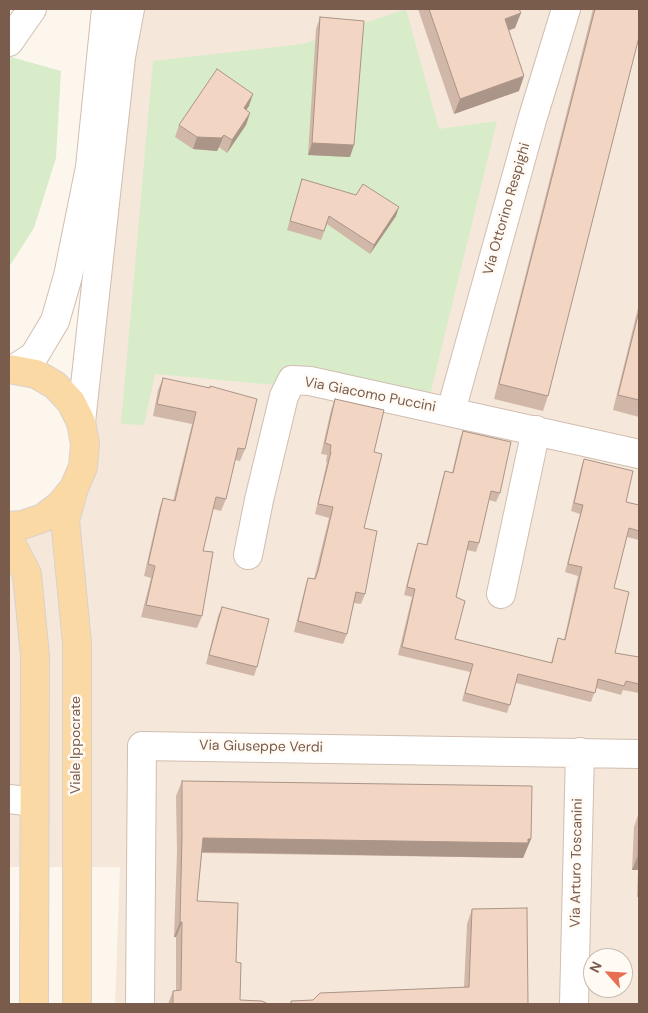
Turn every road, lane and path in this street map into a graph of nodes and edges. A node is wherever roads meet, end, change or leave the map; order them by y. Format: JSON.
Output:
{"nodes":[{"id":1,"x":32,"y":9,"type":"edge"},
{"id":2,"x":106,"y":9,"type":"edge"},
{"id":3,"x":130,"y":9,"type":"edge"},
{"id":4,"x":566,"y":9,"type":"edge"},
{"id":5,"x":9,"y":42,"type":"edge"},
{"id":6,"x":11,"y":369,"type":"edge"},
{"id":7,"x":451,"y":411,"type":"junction"},
{"id":8,"x":81,"y":422,"type":"junction"},
{"id":9,"x":536,"y":430,"type":"junction"},
{"id":10,"x":639,"y":454,"type":"edge"},
{"id":11,"x":74,"y":488,"type":"junction"},
{"id":12,"x":9,"y":526,"type":"edge"},
{"id":13,"x":9,"y":538,"type":"edge"},
{"id":14,"x":248,"y":555,"type":"dead end"},
{"id":15,"x":501,"y":594,"type":"dead end"},
{"id":16,"x":580,"y":752,"type":"junction"},
{"id":17,"x":639,"y":754,"type":"edge"},
{"id":18,"x":22,"y":801,"type":"edge"},
{"id":19,"x":34,"y":1004,"type":"edge"},
{"id":20,"x":77,"y":1004,"type":"edge"},
{"id":21,"x":140,"y":1004,"type":"edge"},
{"id":22,"x":574,"y":1004,"type":"edge"}],
"edges":[{"from":1,"to":5,"type":"street"},
{"from":2,"to":6,"type":"street"},
{"from":3,"to":8,"type":"street"},
{"from":4,"to":7,"type":"street","name":"Via Ottorino Respighi"},
{"from":6,"to":8,"type":"main road"},
{"from":7,"to":9,"type":"street","name":"Via Giacomo Puccini"},
{"from":7,"to":14,"type":"street","name":"Via Giacomo Puccini"},
{"from":8,"to":11,"type":"main road"},
{"from":9,"to":10,"type":"street","name":"Via Giacomo Puccini"},
{"from":9,"to":15,"type":"street"},
{"from":11,"to":12,"type":"main road"},
{"from":11,"to":20,"type":"main road","name":"Viale Ippocrate"},
{"from":13,"to":18,"type":"main road"},
{"from":16,"to":17,"type":"street","name":"Via Giuseppe Verdi"},
{"from":16,"to":21,"type":"street","name":"Via Giuseppe Verdi"},
{"from":16,"to":22,"type":"street","name":"Via Arturo Toscanini"},
{"from":18,"to":19,"type":"main road"}]}
